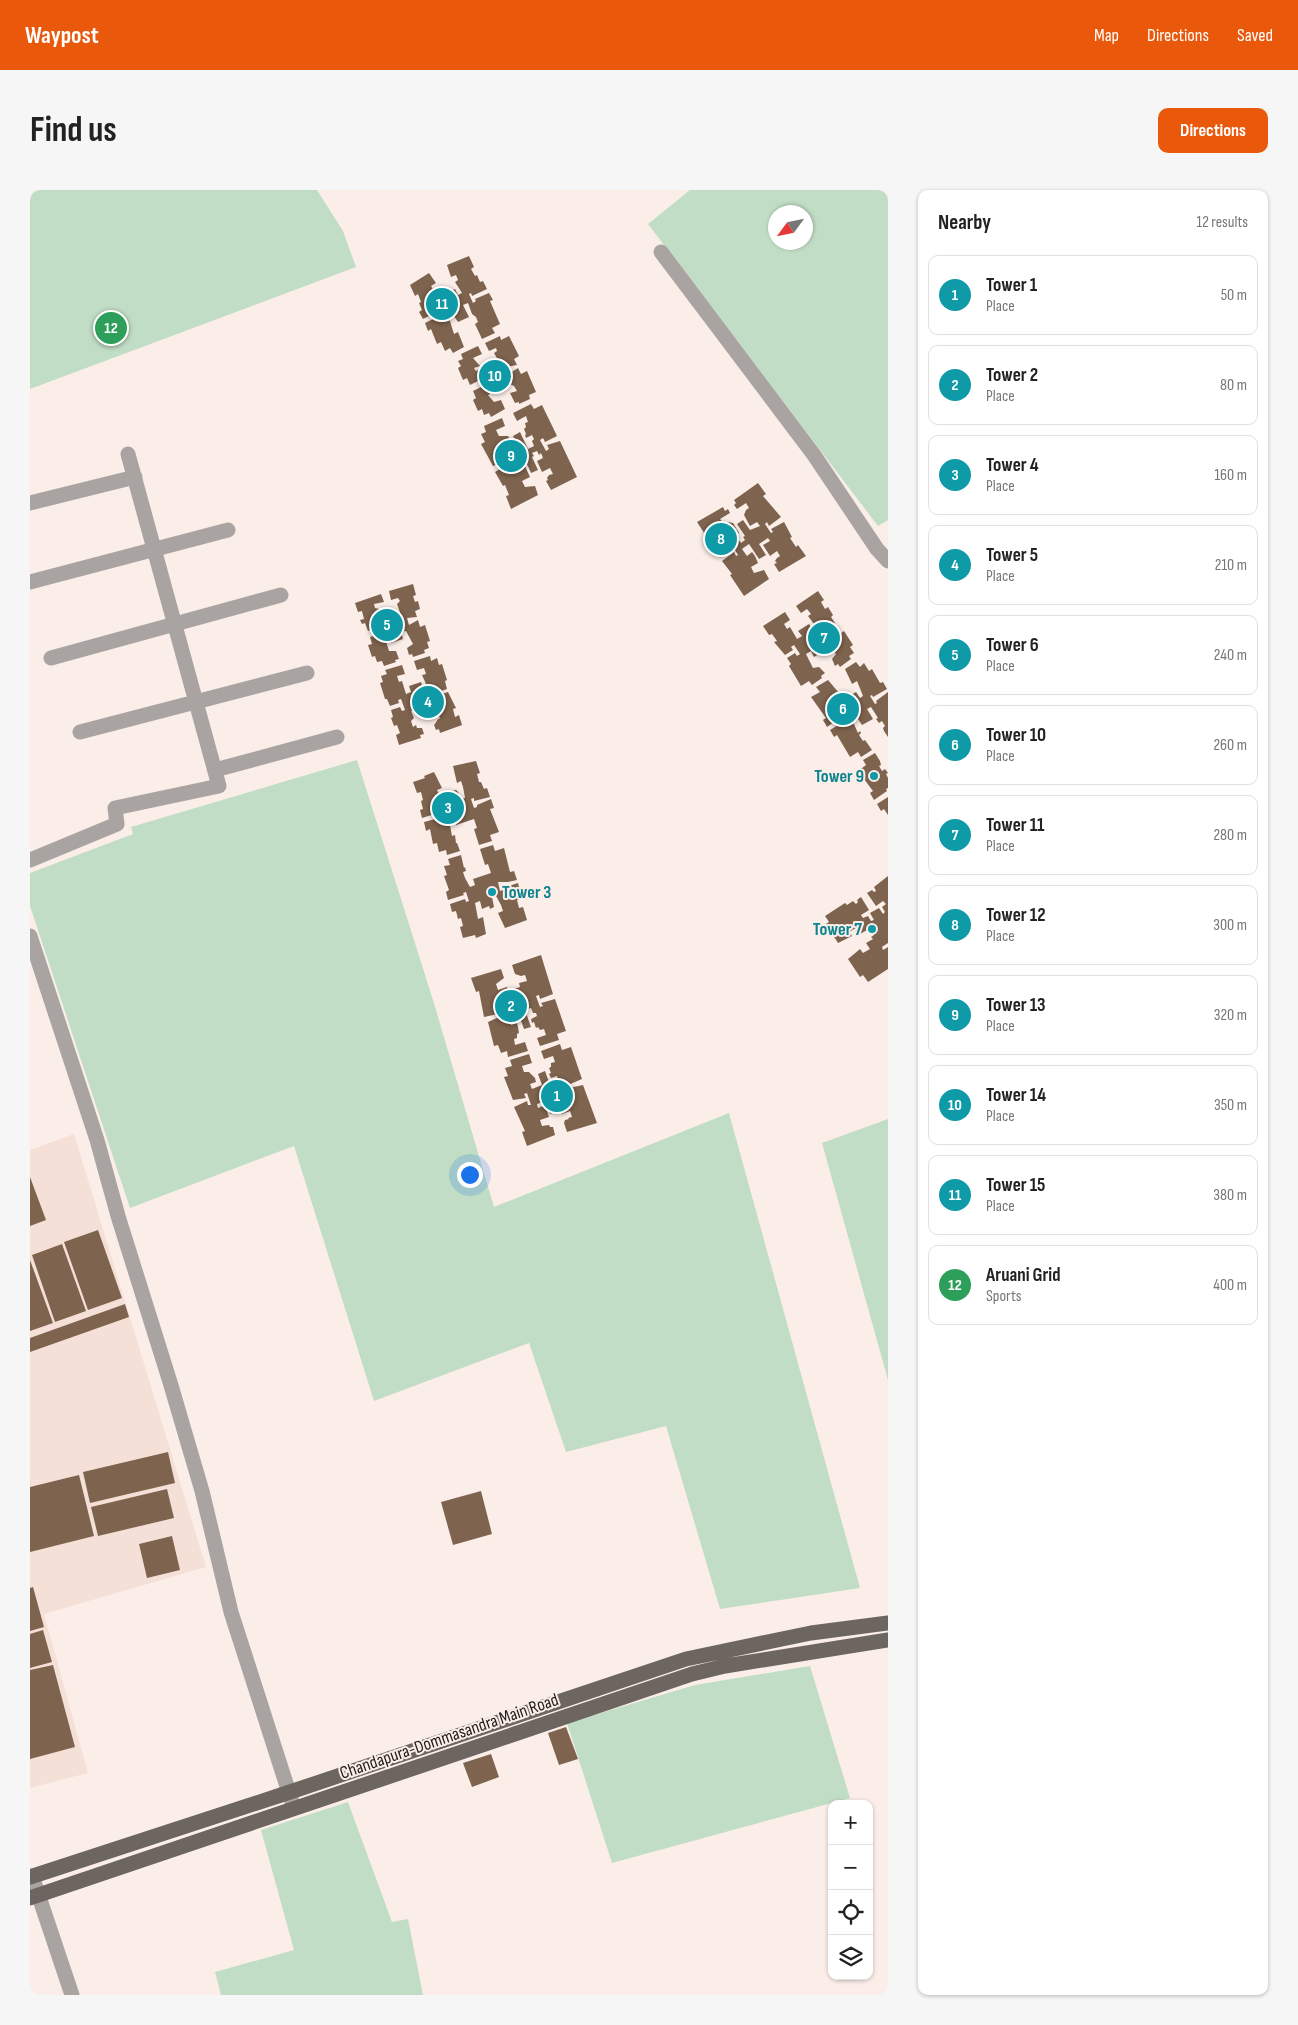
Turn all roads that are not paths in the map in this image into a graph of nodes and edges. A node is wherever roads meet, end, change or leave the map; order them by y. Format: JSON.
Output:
{"nodes":[{"id":1,"x":661,"y":252,"type":"dead end"},
{"id":2,"x":128,"y":454,"type":"dead end"},
{"id":3,"x":135,"y":477,"type":"junction"},
{"id":4,"x":30,"y":503,"type":"edge"},
{"id":5,"x":228,"y":530,"type":"dead end"},
{"id":6,"x":154,"y":549,"type":"junction"},
{"id":7,"x":888,"y":561,"type":"edge"},
{"id":8,"x":30,"y":582,"type":"edge"},
{"id":9,"x":281,"y":595,"type":"dead end"},
{"id":10,"x":175,"y":624,"type":"junction"},
{"id":11,"x":51,"y":658,"type":"dead end"},
{"id":12,"x":307,"y":673,"type":"dead end"},
{"id":13,"x":196,"y":702,"type":"junction"},
{"id":14,"x":80,"y":732,"type":"dead end"},
{"id":15,"x":337,"y":738,"type":"dead end"},
{"id":16,"x":215,"y":770,"type":"junction"},
{"id":17,"x":30,"y":860,"type":"edge"},
{"id":18,"x":30,"y":936,"type":"edge"},
{"id":19,"x":888,"y":1623,"type":"edge"},
{"id":20,"x":888,"y":1640,"type":"edge"},
{"id":21,"x":290,"y":1792,"type":"junction"},
{"id":22,"x":294,"y":1809,"type":"junction"},
{"id":23,"x":31,"y":1877,"type":"edge"},
{"id":24,"x":34,"y":1896,"type":"edge"},
{"id":25,"x":72,"y":1995,"type":"edge"}],
"edges":[{"from":1,"to":7,"type":"street"},
{"from":2,"to":3,"type":"street"},
{"from":3,"to":4,"type":"street"},
{"from":3,"to":6,"type":"street"},
{"from":5,"to":6,"type":"street"},
{"from":6,"to":8,"type":"street"},
{"from":6,"to":10,"type":"street"},
{"from":9,"to":10,"type":"street"},
{"from":10,"to":11,"type":"street"},
{"from":10,"to":13,"type":"street"},
{"from":12,"to":13,"type":"street"},
{"from":13,"to":14,"type":"street"},
{"from":13,"to":16,"type":"street"},
{"from":15,"to":16,"type":"street"},
{"from":16,"to":17,"type":"street"},
{"from":18,"to":21,"type":"street"},
{"from":19,"to":21,"type":"main road","name":"Chandapura-Dommasandra Main Road"},
{"from":20,"to":22,"type":"main road","name":"Chandapura-Dommasandra Main Road"},
{"from":21,"to":22,"type":"street"},
{"from":21,"to":23,"type":"main road","name":"Chandapura-Dommasandra Main Road"},
{"from":22,"to":24,"type":"main road","name":"Chandapura-Dommasandra Main Road"},
{"from":23,"to":24,"type":"street"},
{"from":24,"to":25,"type":"street"}]}
